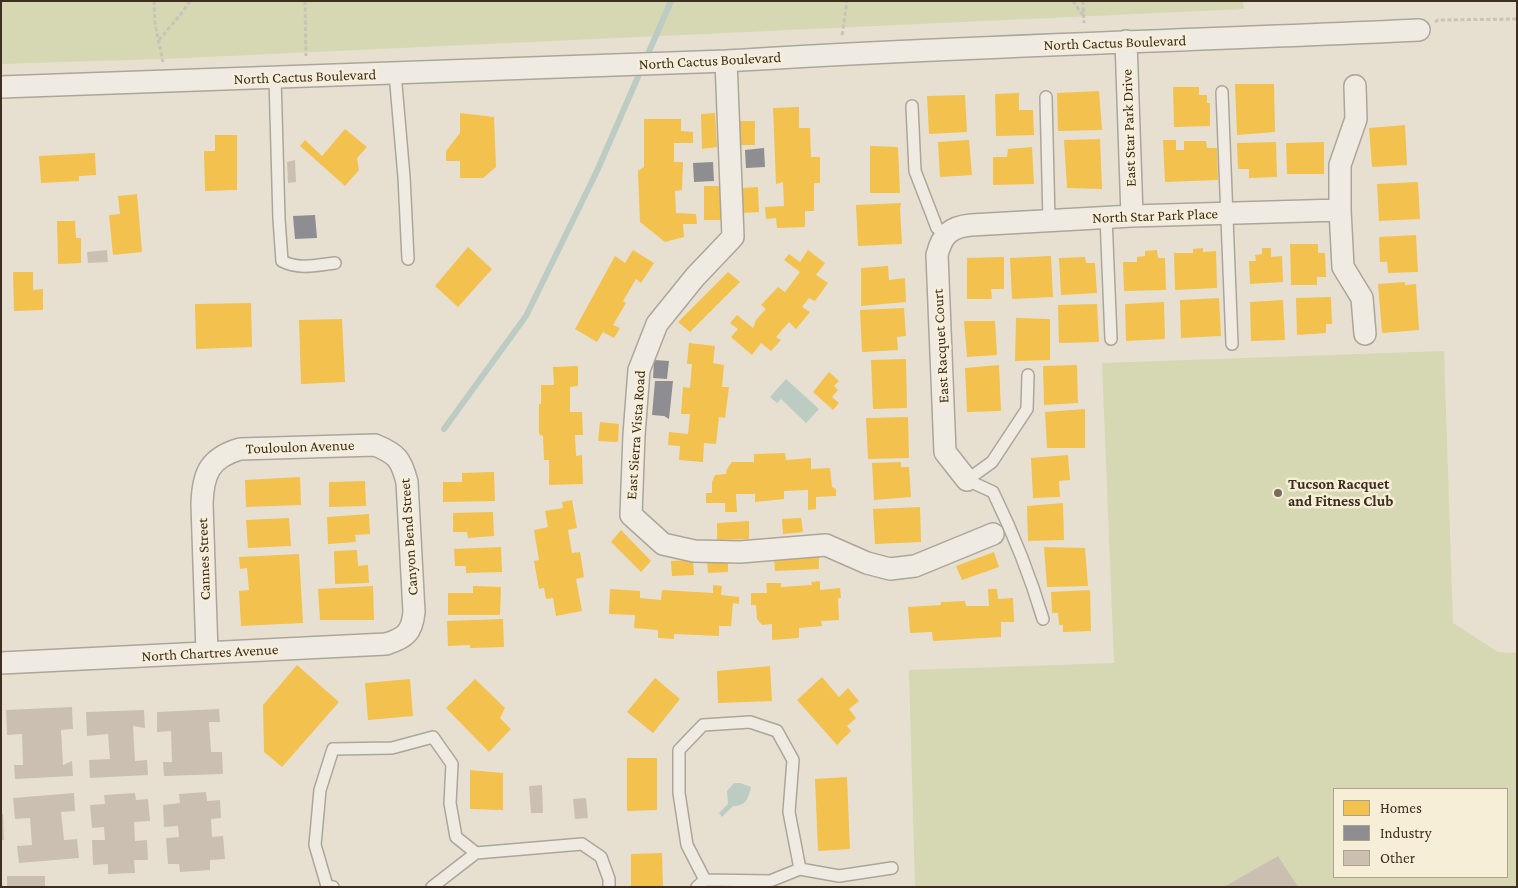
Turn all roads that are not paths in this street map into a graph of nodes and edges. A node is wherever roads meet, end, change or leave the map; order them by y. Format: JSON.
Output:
{"nodes":[{"id":1,"x":1419,"y":30,"type":"road end"},
{"id":2,"x":1126,"y":41,"type":"junction"},
{"id":3,"x":726,"y":61,"type":"junction"},
{"id":4,"x":395,"y":73,"type":"junction"},
{"id":5,"x":275,"y":78,"type":"junction"},
{"id":6,"x":1355,"y":86,"type":"dead end"},
{"id":7,"x":1,"y":87,"type":"edge"},
{"id":8,"x":1222,"y":92,"type":"dead end"},
{"id":9,"x":1046,"y":97,"type":"dead end"},
{"id":10,"x":912,"y":106,"type":"dead end"},
{"id":11,"x":1340,"y":210,"type":"junction"},
{"id":12,"x":1228,"y":212,"type":"junction"},
{"id":13,"x":1132,"y":216,"type":"junction"},
{"id":14,"x":1106,"y":217,"type":"junction"},
{"id":15,"x":1049,"y":221,"type":"junction"},
{"id":16,"x":942,"y":232,"type":"junction"},
{"id":17,"x":408,"y":258,"type":"dead end"},
{"id":18,"x":335,"y":263,"type":"dead end"},
{"id":19,"x":1365,"y":334,"type":"dead end"},
{"id":20,"x":1111,"y":339,"type":"dead end"},
{"id":21,"x":1232,"y":344,"type":"dead end"},
{"id":22,"x":1028,"y":375,"type":"dead end"},
{"id":23,"x":392,"y":452,"type":"joint"},
{"id":24,"x":210,"y":466,"type":"joint"},
{"id":25,"x":967,"y":480,"type":"junction"},
{"id":26,"x":993,"y":534,"type":"dead end"},
{"id":27,"x":1042,"y":619,"type":"dead end"},
{"id":28,"x":412,"y":626,"type":"joint"},
{"id":29,"x":207,"y":653,"type":"junction"},
{"id":30,"x":1,"y":664,"type":"edge"},
{"id":31,"x":476,"y":853,"type":"junction"},
{"id":32,"x":892,"y":868,"type":"dead end"},
{"id":33,"x":800,"y":869,"type":"junction"},
{"id":34,"x":701,"y":883,"type":"edge"},
{"id":35,"x":332,"y":887,"type":"edge"},
{"id":36,"x":432,"y":887,"type":"edge"},
{"id":37,"x":610,"y":887,"type":"edge"}],
"edges":[{"from":1,"to":2,"type":"street","name":"North Cactus Boulevard"},
{"from":2,"to":3,"type":"street","name":"North Cactus Boulevard"},
{"from":2,"to":13,"type":"street","name":"East Star Park Drive"},
{"from":3,"to":4,"type":"street","name":"North Cactus Boulevard"},
{"from":3,"to":26,"type":"street","name":"East Sierra Vista Road"},
{"from":4,"to":5,"type":"street","name":"North Cactus Boulevard"},
{"from":4,"to":17,"type":"lane"},
{"from":5,"to":7,"type":"street","name":"North Cactus Boulevard"},
{"from":5,"to":18,"type":"lane"},
{"from":6,"to":11,"type":"street"},
{"from":8,"to":12,"type":"lane"},
{"from":9,"to":15,"type":"lane"},
{"from":10,"to":16,"type":"lane"},
{"from":11,"to":12,"type":"street","name":"North Star Park Place"},
{"from":11,"to":19,"type":"street"},
{"from":12,"to":13,"type":"street","name":"North Star Park Place"},
{"from":12,"to":21,"type":"lane"},
{"from":13,"to":14,"type":"street","name":"North Star Park Place"},
{"from":14,"to":15,"type":"street","name":"North Star Park Place"},
{"from":14,"to":20,"type":"lane"},
{"from":15,"to":16,"type":"street","name":"North Star Park Place"},
{"from":16,"to":25,"type":"street","name":"East Racquet Court"},
{"from":22,"to":25,"type":"lane"},
{"from":23,"to":24,"type":"street","name":"Touloulon Avenue"},
{"from":23,"to":28,"type":"street","name":"Canyon Bend Street"},
{"from":24,"to":29,"type":"street","name":"Cannes Street"},
{"from":25,"to":27,"type":"lane"},
{"from":28,"to":29,"type":"street","name":"North Chartres Avenue"},
{"from":29,"to":30,"type":"street","name":"North Chartres Avenue"},
{"from":31,"to":35,"type":"lane"},
{"from":31,"to":36,"type":"lane"},
{"from":31,"to":37,"type":"lane"},
{"from":32,"to":33,"type":"lane"},
{"from":33,"to":34,"type":"lane"},
{"from":33,"to":34,"type":"lane"}]}
